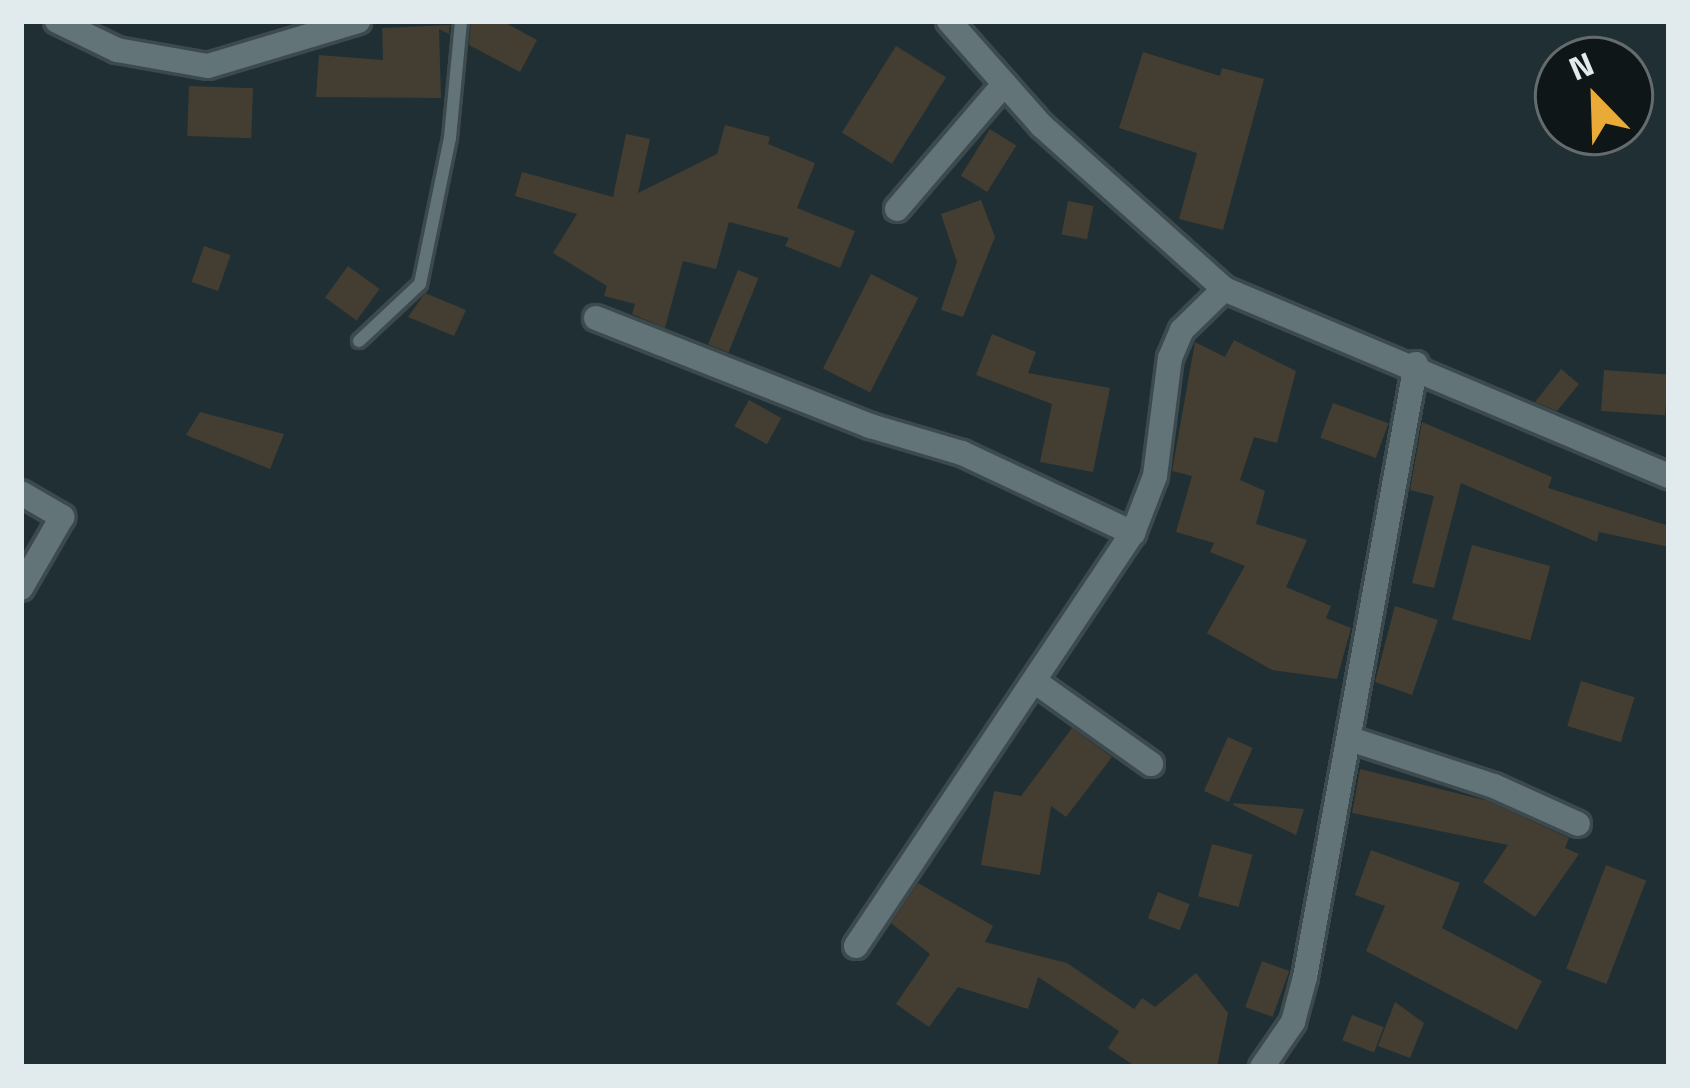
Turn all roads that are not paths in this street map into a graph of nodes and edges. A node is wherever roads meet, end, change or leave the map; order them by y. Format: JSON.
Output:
{"nodes":[{"id":1,"x":57,"y":21,"type":"edge"},
{"id":2,"x":358,"y":21,"type":"edge"},
{"id":3,"x":461,"y":21,"type":"edge"},
{"id":4,"x":949,"y":21,"type":"edge"},
{"id":5,"x":302,"y":31,"type":"edge"},
{"id":6,"x":1004,"y":84,"type":"junction"},
{"id":7,"x":897,"y":209,"type":"dead end"},
{"id":8,"x":1224,"y":289,"type":"junction"},
{"id":9,"x":596,"y":318,"type":"dead end"},
{"id":10,"x":359,"y":341,"type":"dead end"},
{"id":11,"x":1416,"y":364,"type":"junction"},
{"id":12,"x":1669,"y":476,"type":"edge"},
{"id":13,"x":21,"y":493,"type":"edge"},
{"id":14,"x":1133,"y":533,"type":"junction"},
{"id":15,"x":21,"y":588,"type":"edge"},
{"id":16,"x":1037,"y":683,"type":"junction"},
{"id":17,"x":1350,"y":739,"type":"junction"},
{"id":18,"x":1151,"y":764,"type":"dead end"},
{"id":19,"x":1578,"y":824,"type":"dead end"},
{"id":20,"x":856,"y":946,"type":"dead end"},
{"id":21,"x":1262,"y":1067,"type":"edge"}],
"edges":[{"from":1,"to":5,"type":"street"},
{"from":2,"to":5,"type":"street"},
{"from":3,"to":10,"type":"lane"},
{"from":4,"to":6,"type":"street"},
{"from":6,"to":7,"type":"street"},
{"from":6,"to":8,"type":"street"},
{"from":8,"to":11,"type":"street"},
{"from":8,"to":14,"type":"street"},
{"from":9,"to":14,"type":"street"},
{"from":11,"to":12,"type":"street"},
{"from":11,"to":17,"type":"street"},
{"from":13,"to":15,"type":"street"},
{"from":14,"to":16,"type":"street"},
{"from":16,"to":18,"type":"street"},
{"from":16,"to":20,"type":"street"},
{"from":17,"to":19,"type":"street"},
{"from":17,"to":21,"type":"street"}]}
